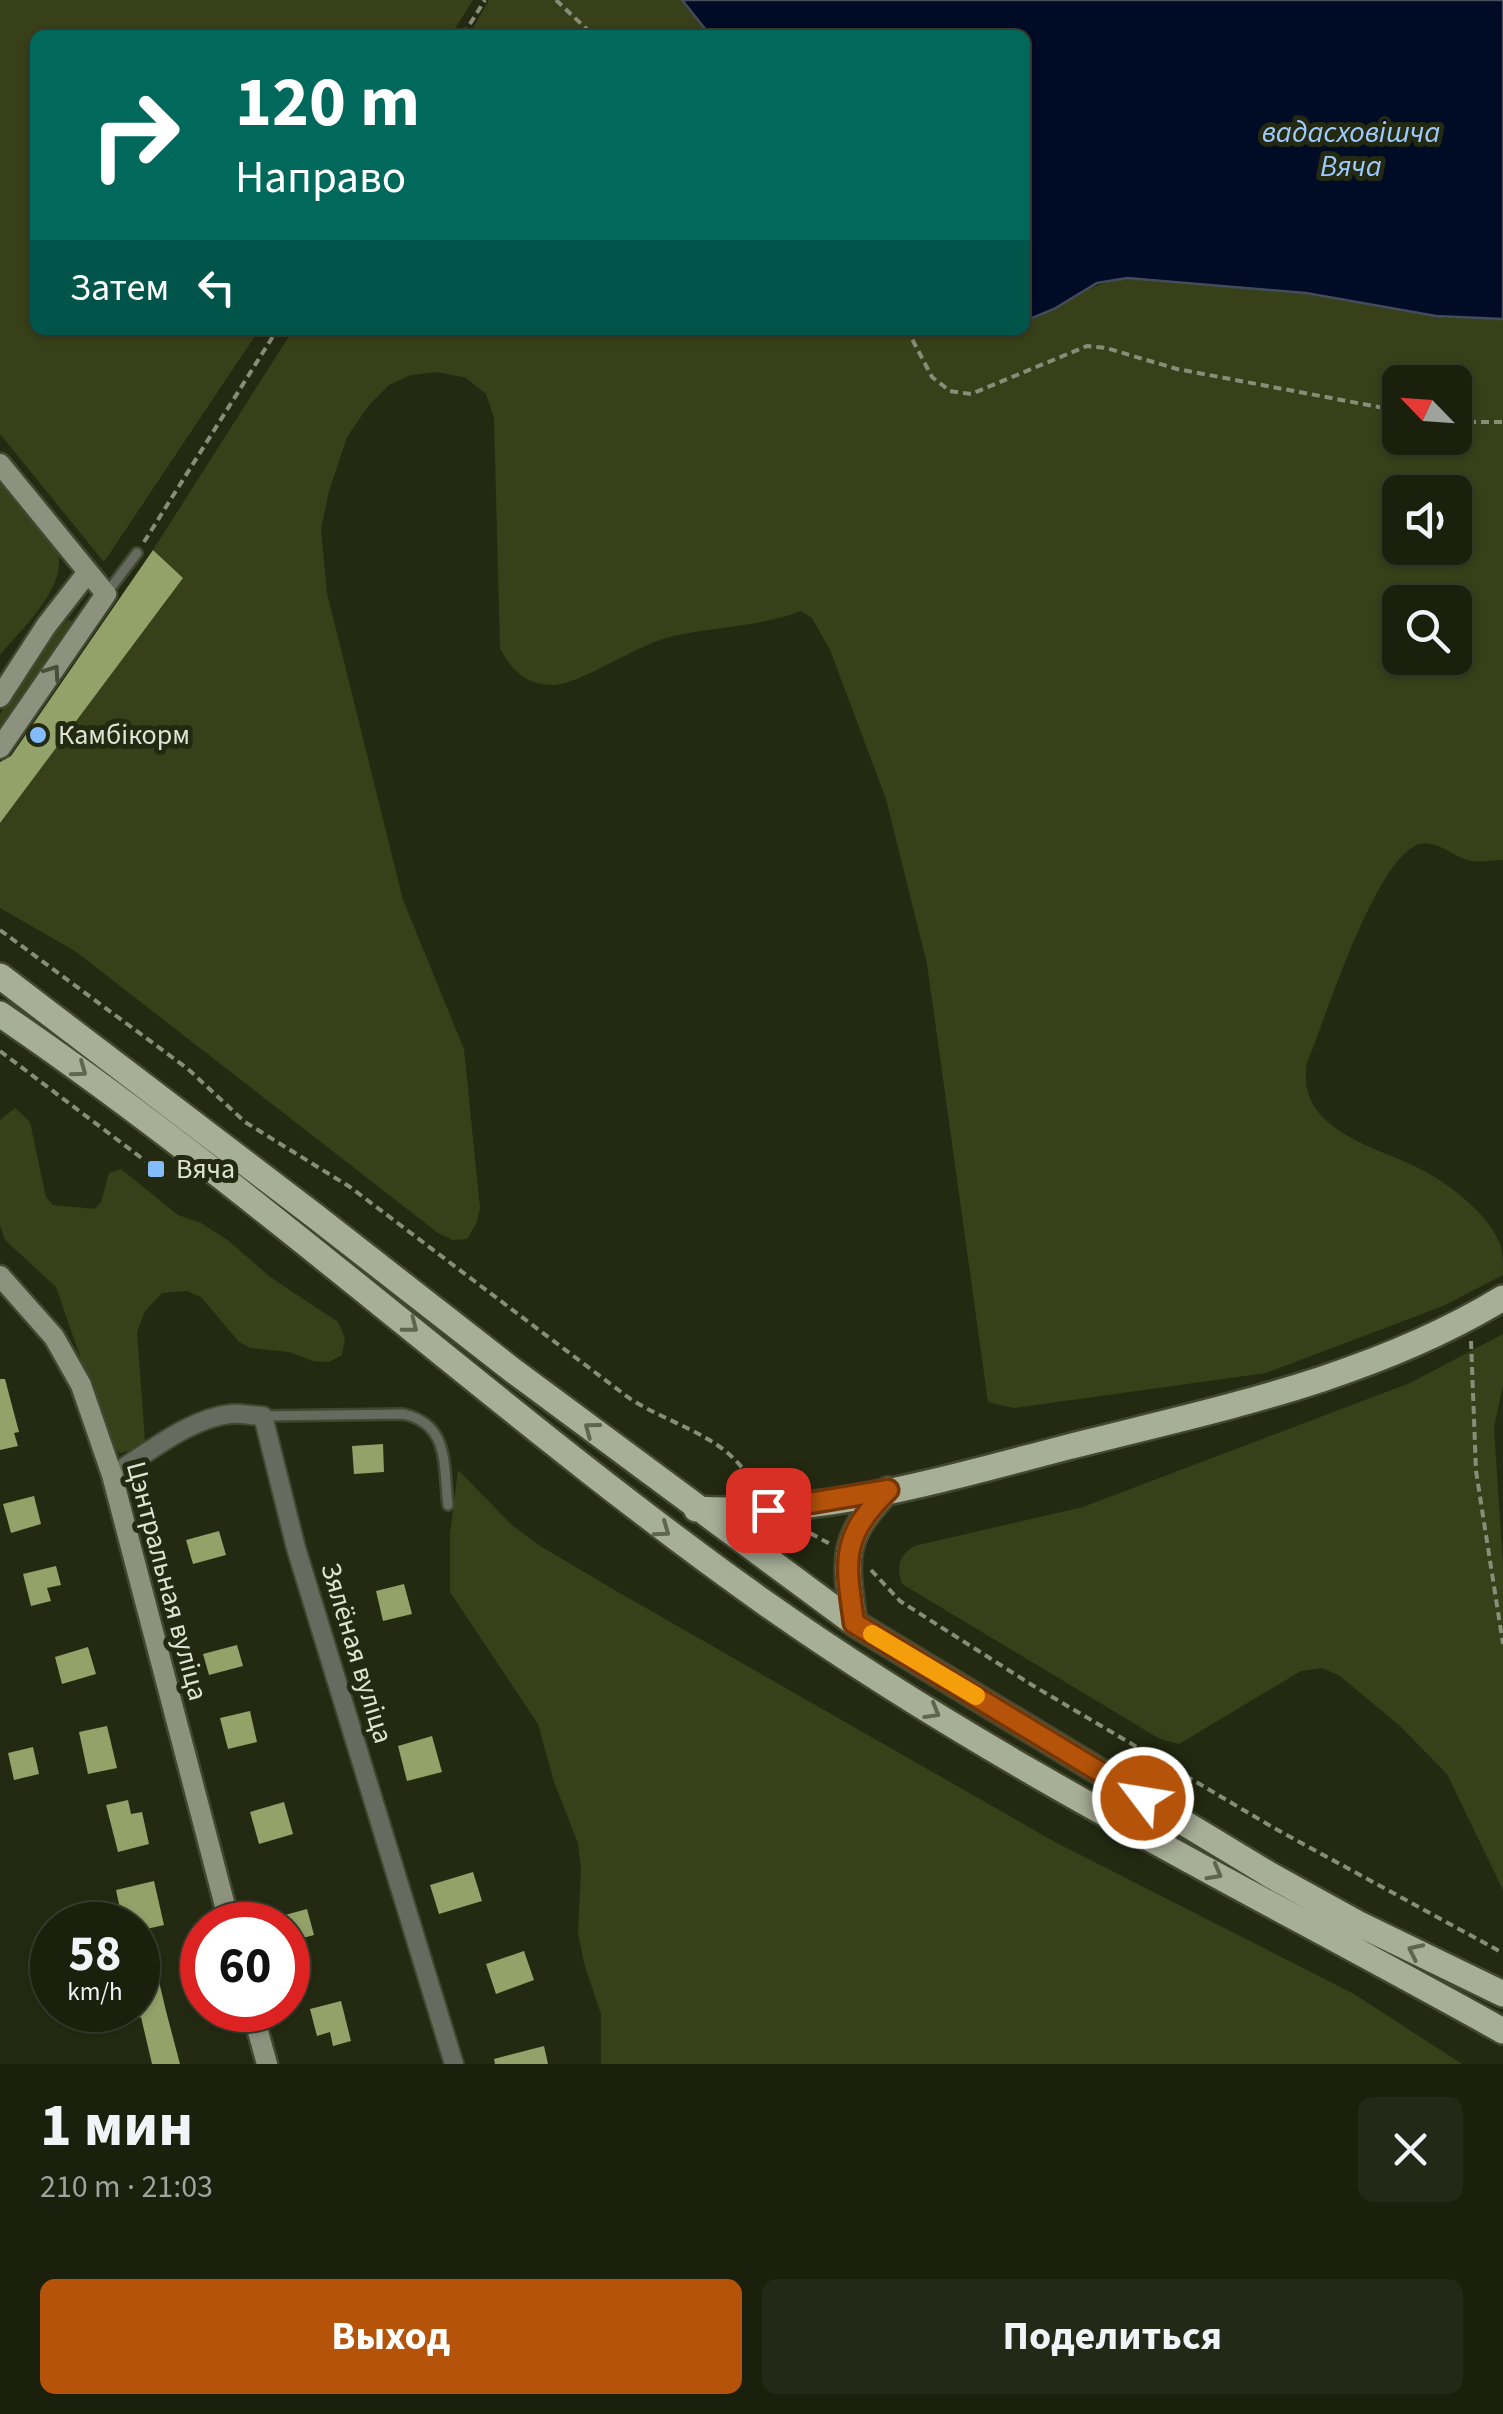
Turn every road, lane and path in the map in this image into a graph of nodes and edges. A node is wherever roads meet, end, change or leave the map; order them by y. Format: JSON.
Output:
{"nodes":[{"id":1,"x":485,"y":0,"type":"edge"},
{"id":2,"x":556,"y":0,"type":"edge"},
{"id":3,"x":466,"y":30,"type":"edge"},
{"id":4,"x":587,"y":30,"type":"edge"},
{"id":5,"x":274,"y":335,"type":"edge"},
{"id":6,"x":910,"y":335,"type":"edge"},
{"id":7,"x":1382,"y":408,"type":"edge"},
{"id":8,"x":1472,"y":422,"type":"edge"},
{"id":9,"x":1503,"y":422,"type":"edge"},
{"id":10,"x":0,"y":464,"type":"edge"},
{"id":11,"x":137,"y":552,"type":"joint"},
{"id":12,"x":88,"y":572,"type":"junction"},
{"id":13,"x":106,"y":594,"type":"junction"},
{"id":14,"x":0,"y":697,"type":"edge"},
{"id":15,"x":0,"y":748,"type":"edge"},
{"id":16,"x":0,"y":930,"type":"edge"},
{"id":17,"x":0,"y":976,"type":"edge"},
{"id":18,"x":0,"y":1014,"type":"edge"},
{"id":19,"x":0,"y":1051,"type":"edge"},
{"id":20,"x":156,"y":1170,"type":"dead end"},
{"id":21,"x":0,"y":1276,"type":"edge"},
{"id":22,"x":1503,"y":1298,"type":"edge"},
{"id":23,"x":1470,"y":1318,"type":"junction"},
{"id":24,"x":263,"y":1416,"type":"junction"},
{"id":25,"x":112,"y":1475,"type":"junction"},
{"id":26,"x":888,"y":1490,"type":"junction"},
{"id":27,"x":448,"y":1505,"type":"dead end"},
{"id":28,"x":696,"y":1509,"type":"junction"},
{"id":29,"x":768,"y":1510,"type":"junction"},
{"id":30,"x":799,"y":1528,"type":"dead end"},
{"id":31,"x":847,"y":1554,"type":"junction"},
{"id":32,"x":854,"y":1623,"type":"junction"},
{"id":33,"x":1503,"y":1644,"type":"edge"},
{"id":34,"x":224,"y":1902,"type":"edge"},
{"id":35,"x":1503,"y":1952,"type":"edge"},
{"id":36,"x":1503,"y":1994,"type":"edge"},
{"id":37,"x":1503,"y":2030,"type":"edge"},
{"id":38,"x":258,"y":2032,"type":"edge"},
{"id":39,"x":266,"y":2064,"type":"edge"},
{"id":40,"x":454,"y":2064,"type":"edge"}],
"edges":[{"from":1,"to":3,"type":"path"},
{"from":2,"to":4,"type":"path"},
{"from":5,"to":11,"type":"path"},
{"from":6,"to":7,"type":"path"},
{"from":8,"to":9,"type":"path"},
{"from":10,"to":12,"type":"street"},
{"from":11,"to":13,"type":"lane"},
{"from":12,"to":13,"type":"street"},
{"from":12,"to":14,"type":"street"},
{"from":15,"to":13,"type":"street","one_way":true},
{"from":16,"to":29,"type":"path"},
{"from":28,"to":17,"type":"main road","one_way":true},
{"from":18,"to":37,"type":"main road","one_way":true},
{"from":19,"to":20,"type":"path"},
{"from":21,"to":25,"type":"street","name":"Цэнтральная вуліца"},
{"from":22,"to":23,"type":"main road"},
{"from":23,"to":26,"type":"main road"},
{"from":23,"to":33,"type":"path"},
{"from":24,"to":25,"type":"street"},
{"from":24,"to":27,"type":"lane"},
{"from":24,"to":40,"type":"street","name":"Зялёная вуліца"},
{"from":25,"to":34,"type":"street","name":"Цэнтральная вуліца"},
{"from":26,"to":29,"type":"main road"},
{"from":26,"to":31,"type":"main road"},
{"from":28,"to":29,"type":"main road"},
{"from":28,"to":32,"type":"main road"},
{"from":30,"to":31,"type":"path"},
{"from":31,"to":32,"type":"main road"},
{"from":31,"to":35,"type":"path"},
{"from":36,"to":32,"type":"main road","one_way":true},
{"from":38,"to":39,"type":"street"}]}
